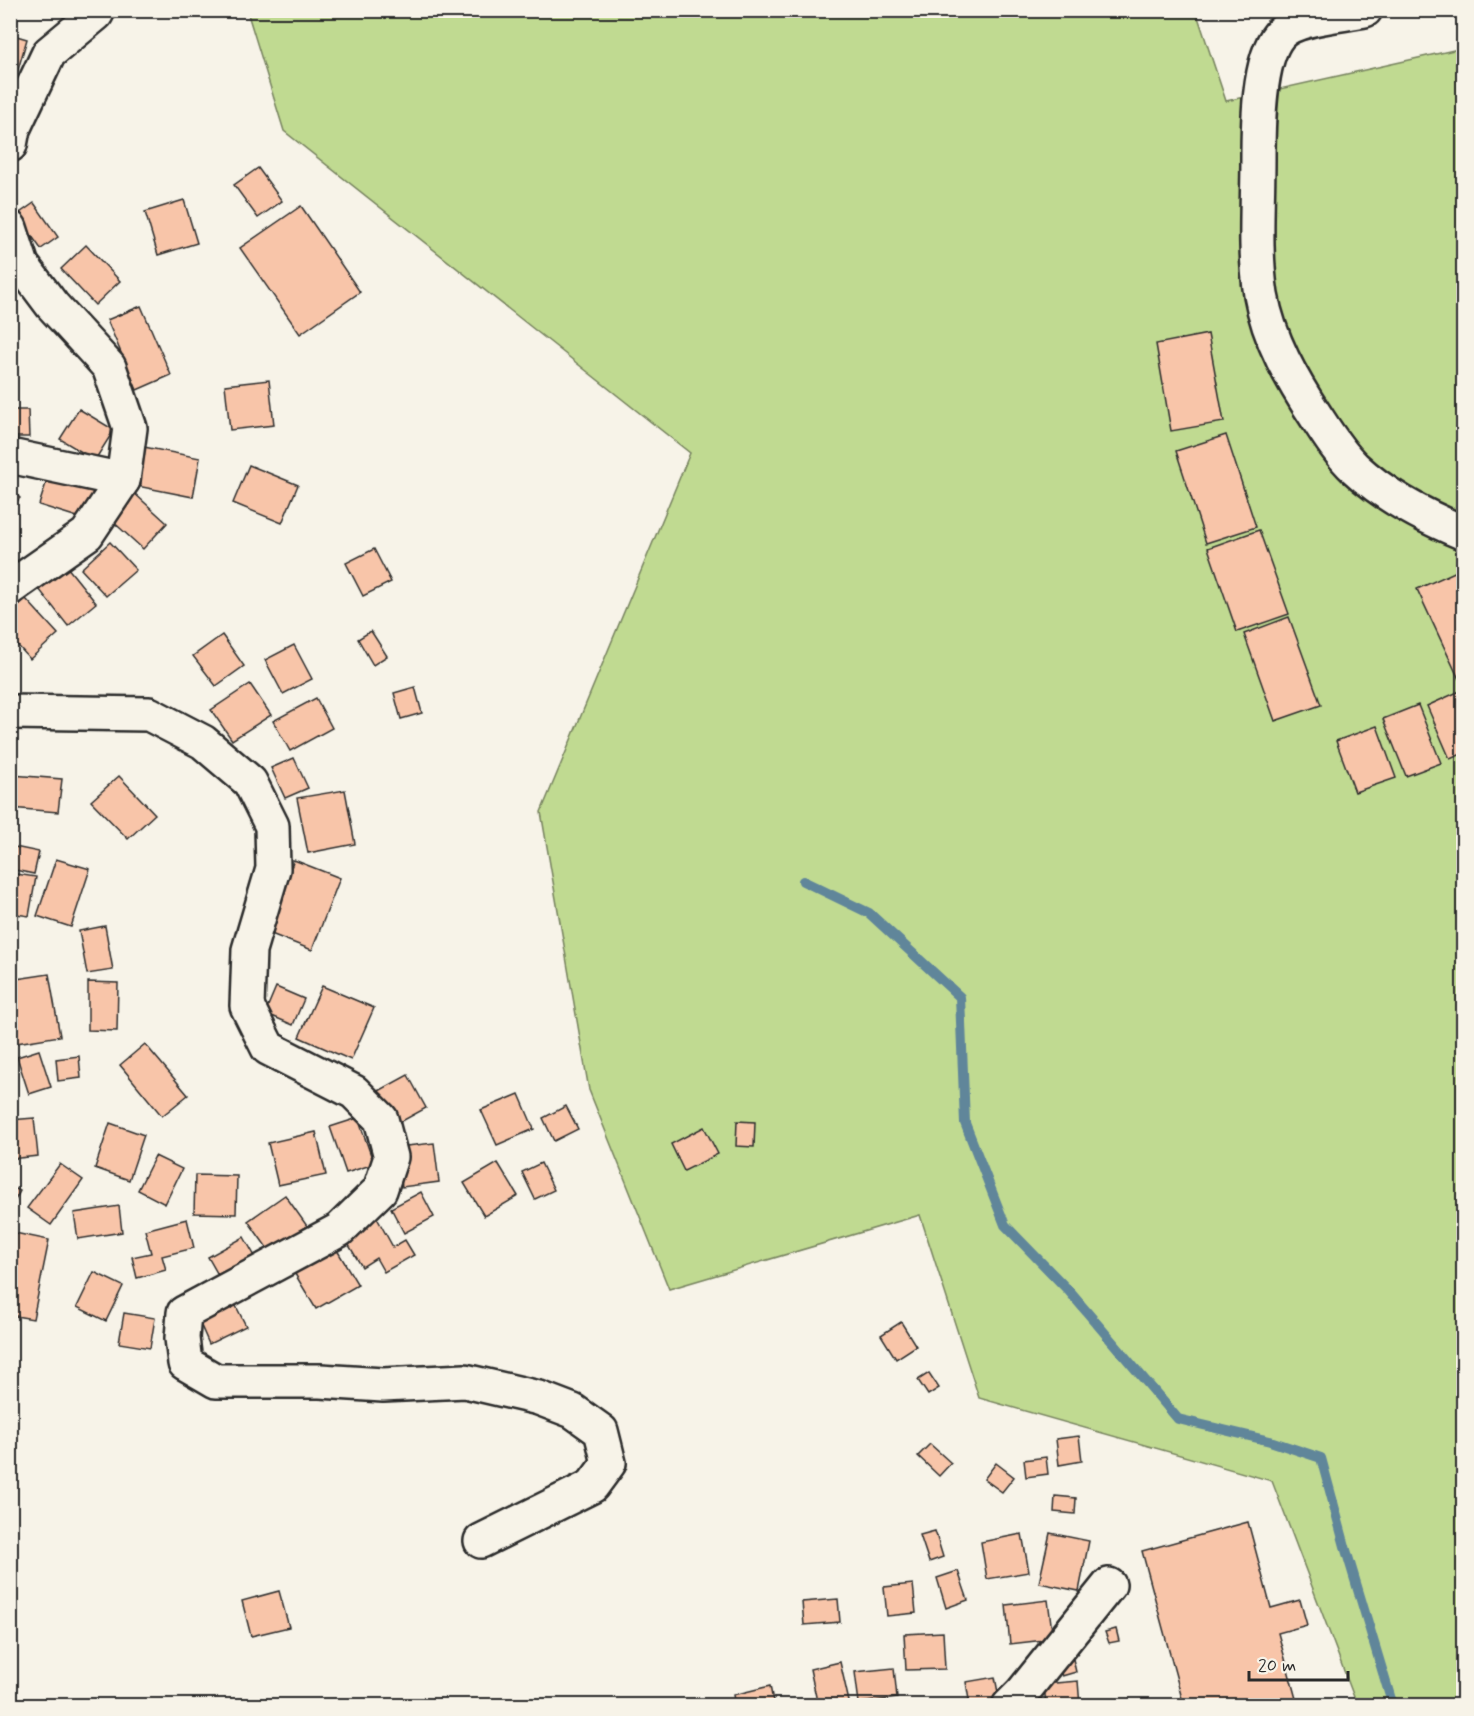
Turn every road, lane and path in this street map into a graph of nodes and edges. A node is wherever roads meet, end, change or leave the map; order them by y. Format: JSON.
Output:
{"nodes":[{"id":1,"x":98,"y":10,"type":"edge"},
{"id":2,"x":1365,"y":10,"type":"edge"},
{"id":3,"x":10,"y":145,"type":"edge"},
{"id":4,"x":10,"y":228,"type":"edge"},
{"id":5,"x":10,"y":456,"type":"edge"},
{"id":6,"x":123,"y":480,"type":"junction"},
{"id":7,"x":1464,"y":533,"type":"edge"},
{"id":8,"x":10,"y":588,"type":"edge"},
{"id":9,"x":10,"y":711,"type":"edge"},
{"id":10,"x":481,"y":1541,"type":"dead end"},
{"id":11,"x":1109,"y":1585,"type":"dead end"},
{"id":12,"x":1010,"y":1706,"type":"edge"}],
"edges":[{"from":1,"to":3,"type":"street"},
{"from":2,"to":7,"type":"street"},
{"from":4,"to":6,"type":"street"},
{"from":5,"to":6,"type":"street"},
{"from":6,"to":8,"type":"street"},
{"from":9,"to":10,"type":"street"},
{"from":11,"to":12,"type":"street"}]}
